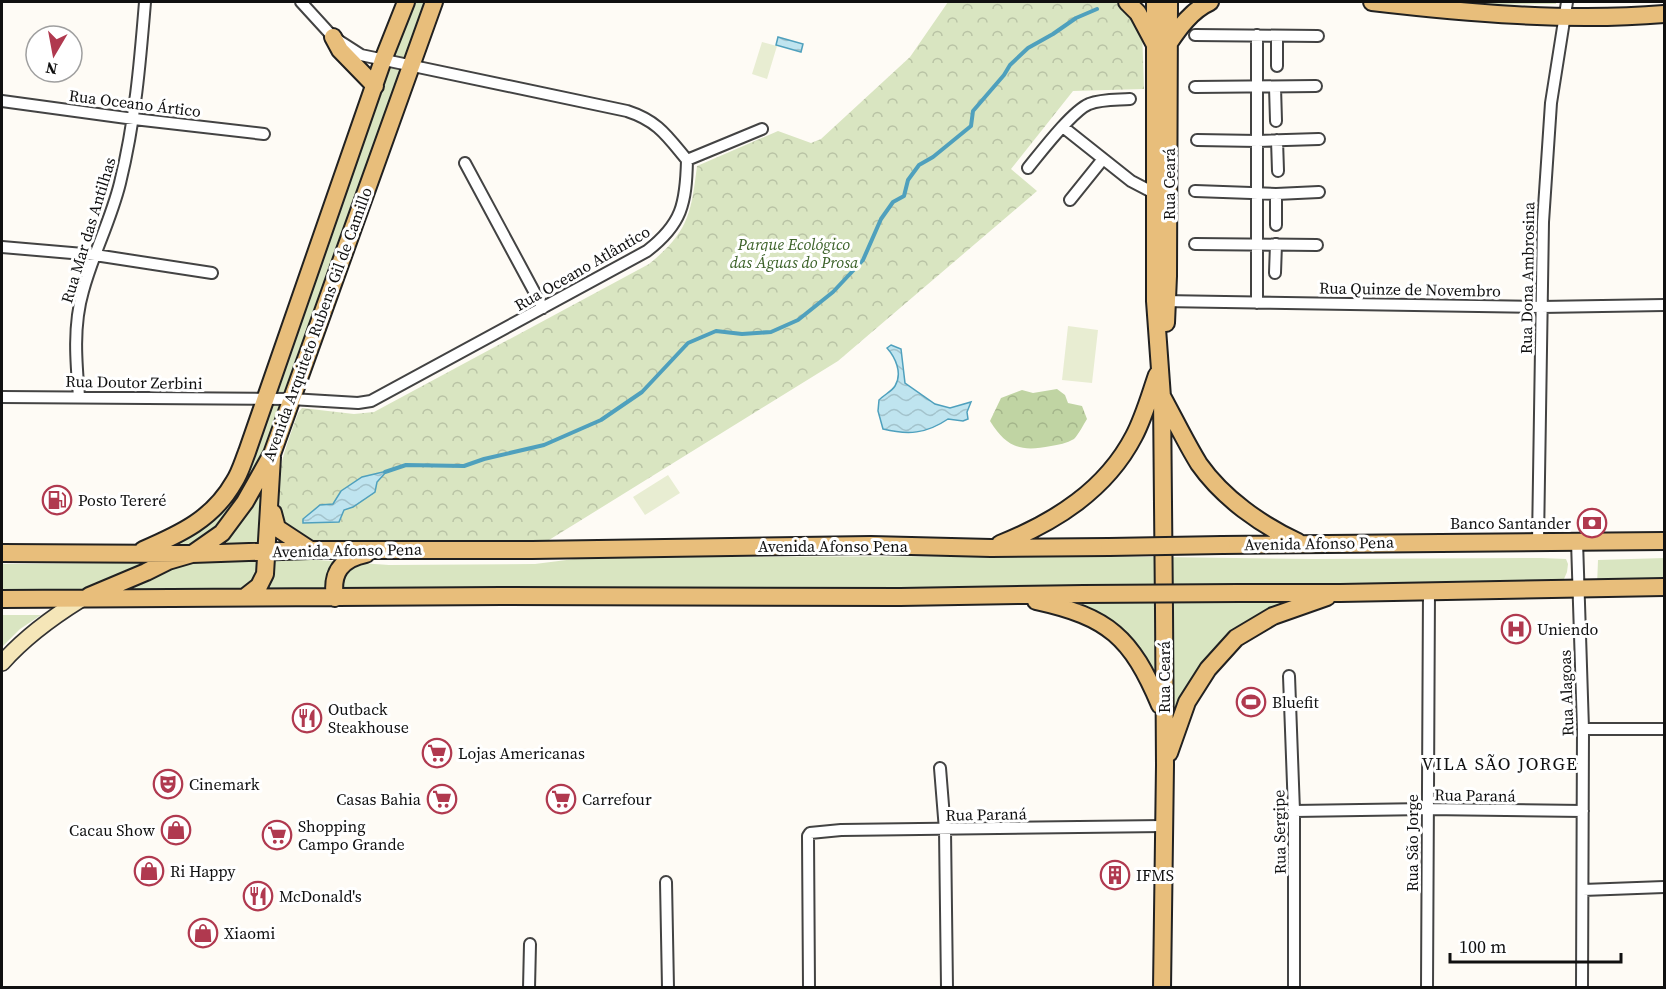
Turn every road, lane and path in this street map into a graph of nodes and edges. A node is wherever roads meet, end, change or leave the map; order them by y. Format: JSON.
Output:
{"nodes":[{"id":1,"x":145,"y":2,"type":"edge"},
{"id":2,"x":302,"y":2,"type":"edge"},
{"id":3,"x":406,"y":2,"type":"edge"},
{"id":4,"x":434,"y":2,"type":"edge"},
{"id":5,"x":1127,"y":2,"type":"edge"},
{"id":6,"x":1155,"y":2,"type":"edge"},
{"id":7,"x":1169,"y":2,"type":"edge"},
{"id":8,"x":1210,"y":2,"type":"edge"},
{"id":9,"x":1372,"y":2,"type":"edge"},
{"id":10,"x":1565,"y":8,"type":"edge"},
{"id":11,"x":1665,"y":14,"type":"edge"},
{"id":12,"x":1195,"y":35,"type":"dead end"},
{"id":13,"x":1257,"y":35,"type":"junction"},
{"id":14,"x":1277,"y":36,"type":"junction"},
{"id":15,"x":1318,"y":36,"type":"dead end"},
{"id":16,"x":333,"y":37,"type":"junction"},
{"id":17,"x":1162,"y":44,"type":"junction"},
{"id":18,"x":383,"y":60,"type":"junction"},
{"id":19,"x":410,"y":66,"type":"junction"},
{"id":20,"x":1277,"y":66,"type":"dead end"},
{"id":21,"x":375,"y":86,"type":"junction"},
{"id":22,"x":1316,"y":86,"type":"dead end"},
{"id":23,"x":1195,"y":87,"type":"dead end"},
{"id":24,"x":1256,"y":87,"type":"junction"},
{"id":25,"x":1275,"y":87,"type":"junction"},
{"id":26,"x":1130,"y":99,"type":"dead end"},
{"id":27,"x":2,"y":101,"type":"edge"},
{"id":28,"x":134,"y":119,"type":"junction"},
{"id":29,"x":1276,"y":121,"type":"dead end"},
{"id":30,"x":1063,"y":127,"type":"junction"},
{"id":31,"x":762,"y":129,"type":"dead end"},
{"id":32,"x":264,"y":134,"type":"dead end"},
{"id":33,"x":1318,"y":139,"type":"dead end"},
{"id":34,"x":1197,"y":140,"type":"dead end"},
{"id":35,"x":1277,"y":140,"type":"junction"},
{"id":36,"x":1258,"y":141,"type":"junction"},
{"id":37,"x":1103,"y":159,"type":"junction"},
{"id":38,"x":687,"y":160,"type":"junction"},
{"id":39,"x":465,"y":164,"type":"dead end"},
{"id":40,"x":1028,"y":168,"type":"dead end"},
{"id":41,"x":1278,"y":171,"type":"dead end"},
{"id":42,"x":1196,"y":191,"type":"dead end"},
{"id":43,"x":1319,"y":192,"type":"dead end"},
{"id":44,"x":1154,"y":193,"type":"junction"},
{"id":45,"x":1256,"y":194,"type":"junction"},
{"id":46,"x":1276,"y":194,"type":"junction"},
{"id":47,"x":1070,"y":200,"type":"dead end"},
{"id":48,"x":1276,"y":225,"type":"dead end"},
{"id":49,"x":1256,"y":243,"type":"junction"},
{"id":50,"x":1195,"y":244,"type":"dead end"},
{"id":51,"x":1276,"y":244,"type":"junction"},
{"id":52,"x":1317,"y":245,"type":"dead end"},
{"id":53,"x":2,"y":247,"type":"edge"},
{"id":54,"x":95,"y":255,"type":"junction"},
{"id":55,"x":212,"y":273,"type":"dead end"},
{"id":56,"x":1275,"y":273,"type":"dead end"},
{"id":57,"x":1161,"y":301,"type":"junction"},
{"id":58,"x":1257,"y":303,"type":"junction"},
{"id":59,"x":1665,"y":305,"type":"edge"},
{"id":60,"x":1541,"y":307,"type":"junction"},
{"id":61,"x":543,"y":309,"type":"junction"},
{"id":62,"x":1161,"y":366,"type":"junction"},
{"id":63,"x":79,"y":396,"type":"junction"},
{"id":64,"x":2,"y":397,"type":"edge"},
{"id":65,"x":1162,"y":397,"type":"junction"},
{"id":66,"x":266,"y":399,"type":"junction"},
{"id":67,"x":291,"y":399,"type":"junction"},
{"id":68,"x":272,"y":454,"type":"junction"},
{"id":69,"x":271,"y":497,"type":"junction"},
{"id":70,"x":1538,"y":541,"type":"junction"},
{"id":71,"x":1577,"y":541,"type":"junction"},
{"id":72,"x":1665,"y":541,"type":"edge"},
{"id":73,"x":1301,"y":543,"type":"junction"},
{"id":74,"x":991,"y":548,"type":"junction"},
{"id":75,"x":387,"y":549,"type":"junction"},
{"id":76,"x":310,"y":550,"type":"junction"},
{"id":77,"x":268,"y":551,"type":"junction"},
{"id":78,"x":2,"y":553,"type":"edge"},
{"id":79,"x":136,"y":553,"type":"junction"},
{"id":80,"x":192,"y":554,"type":"junction"},
{"id":81,"x":1578,"y":587,"type":"junction"},
{"id":82,"x":1665,"y":587,"type":"edge"},
{"id":83,"x":1429,"y":590,"type":"junction"},
{"id":84,"x":1340,"y":593,"type":"junction"},
{"id":85,"x":1000,"y":595,"type":"junction"},
{"id":86,"x":245,"y":597,"type":"junction"},
{"id":87,"x":335,"y":598,"type":"junction"},
{"id":88,"x":2,"y":600,"type":"edge"},
{"id":89,"x":80,"y":600,"type":"junction"},
{"id":90,"x":2,"y":663,"type":"edge"},
{"id":91,"x":1289,"y":676,"type":"dead end"},
{"id":92,"x":1164,"y":713,"type":"junction"},
{"id":93,"x":1583,"y":729,"type":"junction"},
{"id":94,"x":1665,"y":729,"type":"edge"},
{"id":95,"x":1165,"y":765,"type":"junction"},
{"id":96,"x":940,"y":768,"type":"dead end"},
{"id":97,"x":1426,"y":809,"type":"junction"},
{"id":98,"x":1294,"y":811,"type":"junction"},
{"id":99,"x":1583,"y":811,"type":"junction"},
{"id":100,"x":1163,"y":826,"type":"junction"},
{"id":101,"x":945,"y":830,"type":"junction"},
{"id":102,"x":666,"y":882,"type":"dead end"},
{"id":103,"x":1665,"y":887,"type":"edge"},
{"id":104,"x":1583,"y":890,"type":"junction"},
{"id":105,"x":530,"y":944,"type":"dead end"},
{"id":106,"x":529,"y":987,"type":"edge"},
{"id":107,"x":668,"y":987,"type":"edge"},
{"id":108,"x":808,"y":987,"type":"edge"},
{"id":109,"x":947,"y":987,"type":"edge"},
{"id":110,"x":1162,"y":987,"type":"edge"},
{"id":111,"x":1294,"y":987,"type":"edge"},
{"id":112,"x":1427,"y":987,"type":"edge"},
{"id":113,"x":1582,"y":987,"type":"edge"}],
"edges":[{"from":1,"to":28,"type":"street","name":"Rua Mar das Antilhas"},
{"from":2,"to":16,"type":"street"},
{"from":3,"to":18,"type":"main road","name":"Avenida Arquiteto Rubens Gil de Camillo"},
{"from":4,"to":19,"type":"main road","name":"Avenida Arquiteto Rubens Gil de Camillo"},
{"from":5,"to":17,"type":"main road"},
{"from":6,"to":17,"type":"main road","name":"Rua Ceará"},
{"from":7,"to":17,"type":"main road","name":"Rua Ceará"},
{"from":8,"to":17,"type":"main road"},
{"from":9,"to":10,"type":"main road"},
{"from":10,"to":11,"type":"main road"},
{"from":10,"to":60,"type":"street","name":"Rua Dona Ambrosina"},
{"from":12,"to":13,"type":"street"},
{"from":13,"to":14,"type":"street"},
{"from":13,"to":24,"type":"street"},
{"from":14,"to":15,"type":"street"},
{"from":14,"to":20,"type":"street"},
{"from":16,"to":18,"type":"street"},
{"from":16,"to":21,"type":"main road"},
{"from":17,"to":44,"type":"main road","name":"Rua Ceará"},
{"from":17,"to":57,"type":"main road","name":"Rua Ceará"},
{"from":18,"to":19,"type":"street"},
{"from":18,"to":21,"type":"main road","name":"Avenida Arquiteto Rubens Gil de Camillo"},
{"from":19,"to":38,"type":"street"},
{"from":19,"to":67,"type":"main road","name":"Avenida Arquiteto Rubens Gil de Camillo"},
{"from":21,"to":66,"type":"main road","name":"Avenida Arquiteto Rubens Gil de Camillo"},
{"from":22,"to":25,"type":"street"},
{"from":23,"to":24,"type":"street"},
{"from":24,"to":25,"type":"street"},
{"from":24,"to":36,"type":"street"},
{"from":25,"to":29,"type":"street"},
{"from":26,"to":30,"type":"street"},
{"from":27,"to":28,"type":"street","name":"Rua Oceano Ártico"},
{"from":28,"to":32,"type":"street","name":"Rua Oceano Ártico"},
{"from":28,"to":54,"type":"street","name":"Rua Mar das Antilhas"},
{"from":30,"to":37,"type":"street"},
{"from":30,"to":40,"type":"street"},
{"from":31,"to":38,"type":"street"},
{"from":33,"to":35,"type":"street"},
{"from":34,"to":36,"type":"street"},
{"from":35,"to":36,"type":"street"},
{"from":35,"to":41,"type":"street"},
{"from":36,"to":45,"type":"street"},
{"from":37,"to":44,"type":"street"},
{"from":37,"to":47,"type":"street"},
{"from":38,"to":61,"type":"street","name":"Rua Oceano Atlântico"},
{"from":39,"to":61,"type":"street"},
{"from":42,"to":45,"type":"street"},
{"from":43,"to":46,"type":"street"},
{"from":44,"to":57,"type":"main road","name":"Rua Ceará"},
{"from":45,"to":46,"type":"street"},
{"from":45,"to":49,"type":"street"},
{"from":46,"to":48,"type":"street"},
{"from":49,"to":50,"type":"street"},
{"from":49,"to":51,"type":"street"},
{"from":49,"to":58,"type":"street"},
{"from":51,"to":52,"type":"street"},
{"from":51,"to":56,"type":"street"},
{"from":53,"to":54,"type":"street"},
{"from":54,"to":55,"type":"street"},
{"from":54,"to":63,"type":"street","name":"Rua Mar das Antilhas"},
{"from":57,"to":58,"type":"street","name":"Rua Quinze de Novembro"},
{"from":57,"to":62,"type":"main road","name":"Rua Ceará"},
{"from":58,"to":60,"type":"street","name":"Rua Quinze de Novembro"},
{"from":59,"to":60,"type":"street","name":"Rua Quinze de Novembro"},
{"from":60,"to":70,"type":"street","name":"Rua Dona Ambrosina"},
{"from":61,"to":67,"type":"street","name":"Rua Oceano Atlântico"},
{"from":62,"to":65,"type":"main road","name":"Rua Ceará"},
{"from":62,"to":74,"type":"main road"},
{"from":63,"to":64,"type":"street","name":"Rua Doutor Zerbini"},
{"from":63,"to":66,"type":"street","name":"Rua Doutor Zerbini"},
{"from":65,"to":73,"type":"main road"},
{"from":65,"to":92,"type":"main road","name":"Rua Ceará"},
{"from":66,"to":67,"type":"street","name":"Rua Oceano Atlântico"},
{"from":66,"to":79,"type":"main road","name":"Avenida Arquiteto Rubens Gil de Camillo"},
{"from":67,"to":68,"type":"main road","name":"Avenida Arquiteto Rubens Gil de Camillo"},
{"from":68,"to":69,"type":"main road"},
{"from":68,"to":80,"type":"main road","name":"Avenida Arquiteto Rubens Gil de Camillo"},
{"from":69,"to":76,"type":"main road"},
{"from":69,"to":77,"type":"main road"},
{"from":70,"to":71,"type":"main road","name":"Avenida Afonso Pena"},
{"from":70,"to":73,"type":"main road","name":"Avenida Afonso Pena"},
{"from":71,"to":72,"type":"main road","name":"Avenida Afonso Pena"},
{"from":71,"to":81,"type":"street","name":"Rua Alagoas"},
{"from":73,"to":74,"type":"main road","name":"Avenida Afonso Pena","bridge":true},
{"from":74,"to":75,"type":"main road","name":"Avenida Afonso Pena"},
{"from":75,"to":76,"type":"main road","name":"Avenida Afonso Pena"},
{"from":75,"to":87,"type":"main road"},
{"from":76,"to":77,"type":"main road","name":"Avenida Afonso Pena"},
{"from":77,"to":80,"type":"main road","name":"Avenida Afonso Pena"},
{"from":77,"to":86,"type":"main road"},
{"from":78,"to":79,"type":"main road","name":"Avenida Afonso Pena"},
{"from":79,"to":80,"type":"main road","name":"Avenida Afonso Pena"},
{"from":80,"to":89,"type":"main road","name":"Avenida Arquiteto Rubens Gil de Camillo"},
{"from":81,"to":82,"type":"main road"},
{"from":81,"to":83,"type":"main road"},
{"from":81,"to":93,"type":"street","name":"Rua Alagoas"},
{"from":83,"to":84,"type":"main road"},
{"from":83,"to":97,"type":"street","name":"Rua São Jorge"},
{"from":84,"to":85,"type":"main road","bridge":true},
{"from":84,"to":95,"type":"main road"},
{"from":85,"to":87,"type":"main road"},
{"from":85,"to":92,"type":"main road"},
{"from":86,"to":87,"type":"main road"},
{"from":86,"to":89,"type":"main road"},
{"from":88,"to":89,"type":"main road"},
{"from":89,"to":90,"type":"main road","name":"Avenida Arquiteto Rubens Gil de Camillo"},
{"from":91,"to":98,"type":"street","name":"Rua Sergipe"},
{"from":92,"to":95,"type":"main road","name":"Rua Ceará"},
{"from":93,"to":94,"type":"street"},
{"from":93,"to":99,"type":"street","name":"Rua Alagoas"},
{"from":95,"to":100,"type":"main road","name":"Rua Ceará"},
{"from":96,"to":101,"type":"street"},
{"from":97,"to":98,"type":"street","name":"Rua Paraná"},
{"from":97,"to":99,"type":"street","name":"Rua Paraná"},
{"from":97,"to":112,"type":"street","name":"Rua São Jorge"},
{"from":98,"to":111,"type":"street","name":"Rua Sergipe"},
{"from":99,"to":104,"type":"street","name":"Rua Alagoas"},
{"from":100,"to":101,"type":"street","name":"Rua Paraná"},
{"from":100,"to":110,"type":"main road","name":"Rua Ceará"},
{"from":101,"to":108,"type":"street","name":"Rua Paraná"},
{"from":101,"to":109,"type":"street"},
{"from":102,"to":107,"type":"street"},
{"from":103,"to":104,"type":"street"},
{"from":104,"to":113,"type":"street","name":"Rua Alagoas"},
{"from":105,"to":106,"type":"street"}]}
